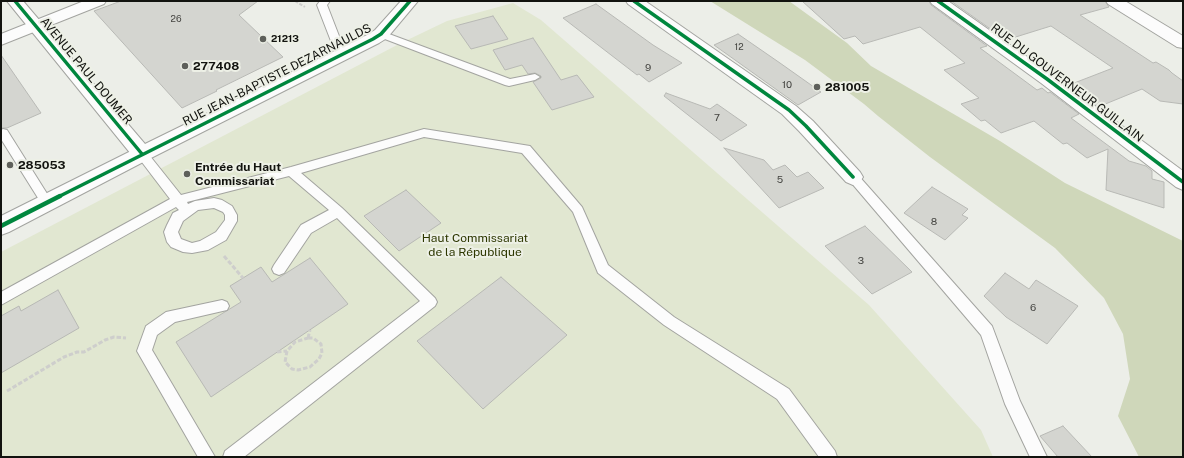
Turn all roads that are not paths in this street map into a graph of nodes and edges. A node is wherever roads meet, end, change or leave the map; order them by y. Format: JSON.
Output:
{"nodes":[{"id":1,"x":14,"y":1,"type":"edge"},
{"id":2,"x":98,"y":1,"type":"edge"},
{"id":3,"x":325,"y":1,"type":"edge"},
{"id":4,"x":410,"y":1,"type":"edge"},
{"id":5,"x":634,"y":1,"type":"edge"},
{"id":6,"x":938,"y":1,"type":"edge"},
{"id":7,"x":1114,"y":1,"type":"edge"},
{"id":8,"x":36,"y":26,"type":"junction"},
{"id":9,"x":381,"y":34,"type":"junction"},
{"id":10,"x":1,"y":40,"type":"edge"},
{"id":11,"x":1183,"y":43,"type":"edge"},
{"id":12,"x":341,"y":54,"type":"junction"},
{"id":13,"x":534,"y":77,"type":"dead end"},
{"id":14,"x":3,"y":133,"type":"dead end"},
{"id":15,"x":142,"y":154,"type":"junction"},
{"id":16,"x":291,"y":171,"type":"junction"},
{"id":17,"x":853,"y":177,"type":"joint"},
{"id":18,"x":1183,"y":182,"type":"edge"},
{"id":19,"x":47,"y":203,"type":"junction"},
{"id":20,"x":182,"y":206,"type":"junction"},
{"id":21,"x":338,"y":211,"type":"junction"},
{"id":22,"x":1,"y":226,"type":"edge"},
{"id":23,"x":279,"y":269,"type":"dead end"},
{"id":24,"x":1,"y":299,"type":"edge"},
{"id":25,"x":222,"y":306,"type":"dead end"},
{"id":26,"x":206,"y":457,"type":"edge"},
{"id":27,"x":231,"y":457,"type":"edge"},
{"id":28,"x":829,"y":457,"type":"edge"},
{"id":29,"x":1039,"y":457,"type":"edge"}],
"edges":[{"from":1,"to":8,"type":"street","name":"AVENUE PAUL DOUMER"},
{"from":2,"to":8,"type":"street"},
{"from":3,"to":12,"type":"lane"},
{"from":4,"to":9,"type":"street","name":"RUE JEAN-BAPTISTE DEZARNAULDS"},
{"from":5,"to":17,"type":"street"},
{"from":6,"to":18,"type":"street","name":"RUE DU GOUVERNEUR GUILLAIN"},
{"from":7,"to":11,"type":"street"},
{"from":8,"to":10,"type":"street"},
{"from":8,"to":15,"type":"street","name":"AVENUE PAUL DOUMER"},
{"from":9,"to":12,"type":"street","name":"RUE JEAN-BAPTISTE DEZARNAULDS"},
{"from":9,"to":13,"type":"lane"},
{"from":12,"to":15,"type":"street","name":"RUE JEAN-BAPTISTE DEZARNAULDS"},
{"from":14,"to":19,"type":"lane"},
{"from":15,"to":19,"type":"street","name":"RUE JEAN-BAPTISTE DEZARNAULDS"},
{"from":15,"to":20,"type":"lane"},
{"from":16,"to":20,"type":"lane"},
{"from":16,"to":21,"type":"lane"},
{"from":16,"to":28,"type":"lane"},
{"from":17,"to":29,"type":"lane"},
{"from":19,"to":22,"type":"street","name":"RUE JEAN-BAPTISTE DEZARNAULDS"},
{"from":20,"to":20,"type":"lane"},
{"from":20,"to":24,"type":"lane"},
{"from":21,"to":23,"type":"lane"},
{"from":21,"to":27,"type":"lane"},
{"from":25,"to":26,"type":"lane"}]}
